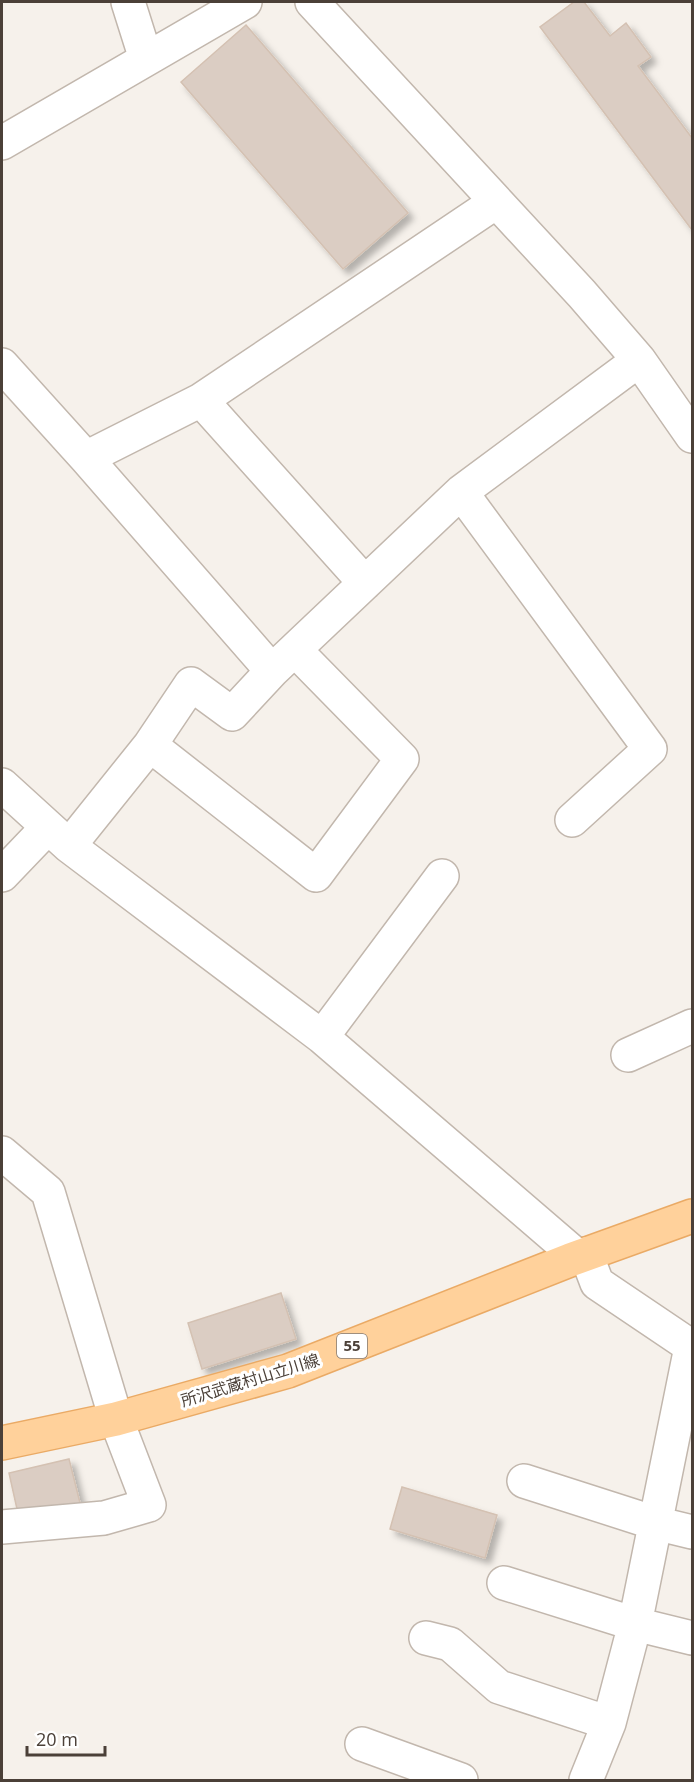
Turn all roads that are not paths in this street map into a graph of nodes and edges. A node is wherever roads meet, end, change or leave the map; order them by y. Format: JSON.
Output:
{"nodes":[{"id":1,"x":128,"y":2,"type":"edge"},
{"id":2,"x":245,"y":2,"type":"edge"},
{"id":3,"x":312,"y":2,"type":"edge"},
{"id":4,"x":146,"y":59,"type":"junction"},
{"id":5,"x":2,"y":143,"type":"edge"},
{"id":6,"x":495,"y":201,"type":"junction"},
{"id":7,"x":639,"y":360,"type":"junction"},
{"id":8,"x":2,"y":366,"type":"edge"},
{"id":9,"x":201,"y":400,"type":"junction"},
{"id":10,"x":693,"y":436,"type":"edge"},
{"id":11,"x":86,"y":458,"type":"junction"},
{"id":12,"x":461,"y":492,"type":"junction"},
{"id":13,"x":365,"y":583,"type":"junction"},
{"id":14,"x":284,"y":661,"type":"junction"},
{"id":15,"x":150,"y":745,"type":"junction"},
{"id":16,"x":2,"y":785,"type":"edge"},
{"id":17,"x":572,"y":820,"type":"dead end"},
{"id":18,"x":58,"y":837,"type":"junction"},
{"id":19,"x":2,"y":875,"type":"edge"},
{"id":20,"x":442,"y":876,"type":"dead end"},
{"id":21,"x":693,"y":1026,"type":"edge"},
{"id":22,"x":322,"y":1038,"type":"junction"},
{"id":23,"x":628,"y":1055,"type":"dead end"},
{"id":24,"x":2,"y":1153,"type":"edge"},
{"id":25,"x":693,"y":1216,"type":"edge"},
{"id":26,"x":582,"y":1256,"type":"junction"},
{"id":27,"x":692,"y":1347,"type":"edge"},
{"id":28,"x":116,"y":1419,"type":"junction"},
{"id":29,"x":2,"y":1443,"type":"edge"},
{"id":30,"x":524,"y":1481,"type":"dead end"},
{"id":31,"x":655,"y":1523,"type":"junction"},
{"id":32,"x":2,"y":1527,"type":"edge"},
{"id":33,"x":693,"y":1532,"type":"edge"},
{"id":34,"x":504,"y":1583,"type":"dead end"},
{"id":35,"x":635,"y":1624,"type":"junction"},
{"id":36,"x":426,"y":1638,"type":"dead end"},
{"id":37,"x":693,"y":1638,"type":"edge"},
{"id":38,"x":609,"y":1723,"type":"junction"},
{"id":39,"x":362,"y":1744,"type":"dead end"},
{"id":40,"x":461,"y":1780,"type":"edge"},
{"id":41,"x":586,"y":1780,"type":"edge"}],
"edges":[{"from":1,"to":4,"type":"street"},
{"from":2,"to":4,"type":"street"},
{"from":3,"to":6,"type":"street"},
{"from":4,"to":5,"type":"street"},
{"from":6,"to":7,"type":"street"},
{"from":6,"to":9,"type":"street"},
{"from":7,"to":10,"type":"street"},
{"from":7,"to":12,"type":"street"},
{"from":8,"to":11,"type":"street"},
{"from":9,"to":11,"type":"street"},
{"from":9,"to":13,"type":"street"},
{"from":11,"to":14,"type":"street"},
{"from":12,"to":13,"type":"street"},
{"from":12,"to":17,"type":"street"},
{"from":13,"to":14,"type":"street"},
{"from":14,"to":15,"type":"street"},
{"from":14,"to":15,"type":"street"},
{"from":15,"to":18,"type":"street"},
{"from":16,"to":18,"type":"street"},
{"from":18,"to":19,"type":"street"},
{"from":18,"to":22,"type":"street"},
{"from":20,"to":22,"type":"street"},
{"from":21,"to":23,"type":"street"},
{"from":22,"to":26,"type":"street"},
{"from":24,"to":28,"type":"street"},
{"from":25,"to":26,"type":"main road","name":"所沢武蔵村山立川線","number":"55"},
{"from":26,"to":27,"type":"street"},
{"from":26,"to":28,"type":"main road","name":"所沢武蔵村山立川線","number":"55"},
{"from":27,"to":31,"type":"street"},
{"from":28,"to":29,"type":"main road","name":"所沢武蔵村山立川線","number":"55"},
{"from":28,"to":32,"type":"street"},
{"from":30,"to":31,"type":"street"},
{"from":31,"to":33,"type":"street"},
{"from":31,"to":35,"type":"street"},
{"from":34,"to":35,"type":"street"},
{"from":35,"to":37,"type":"street"},
{"from":35,"to":38,"type":"street"},
{"from":36,"to":38,"type":"street"},
{"from":38,"to":41,"type":"street"},
{"from":39,"to":40,"type":"street"}]}
